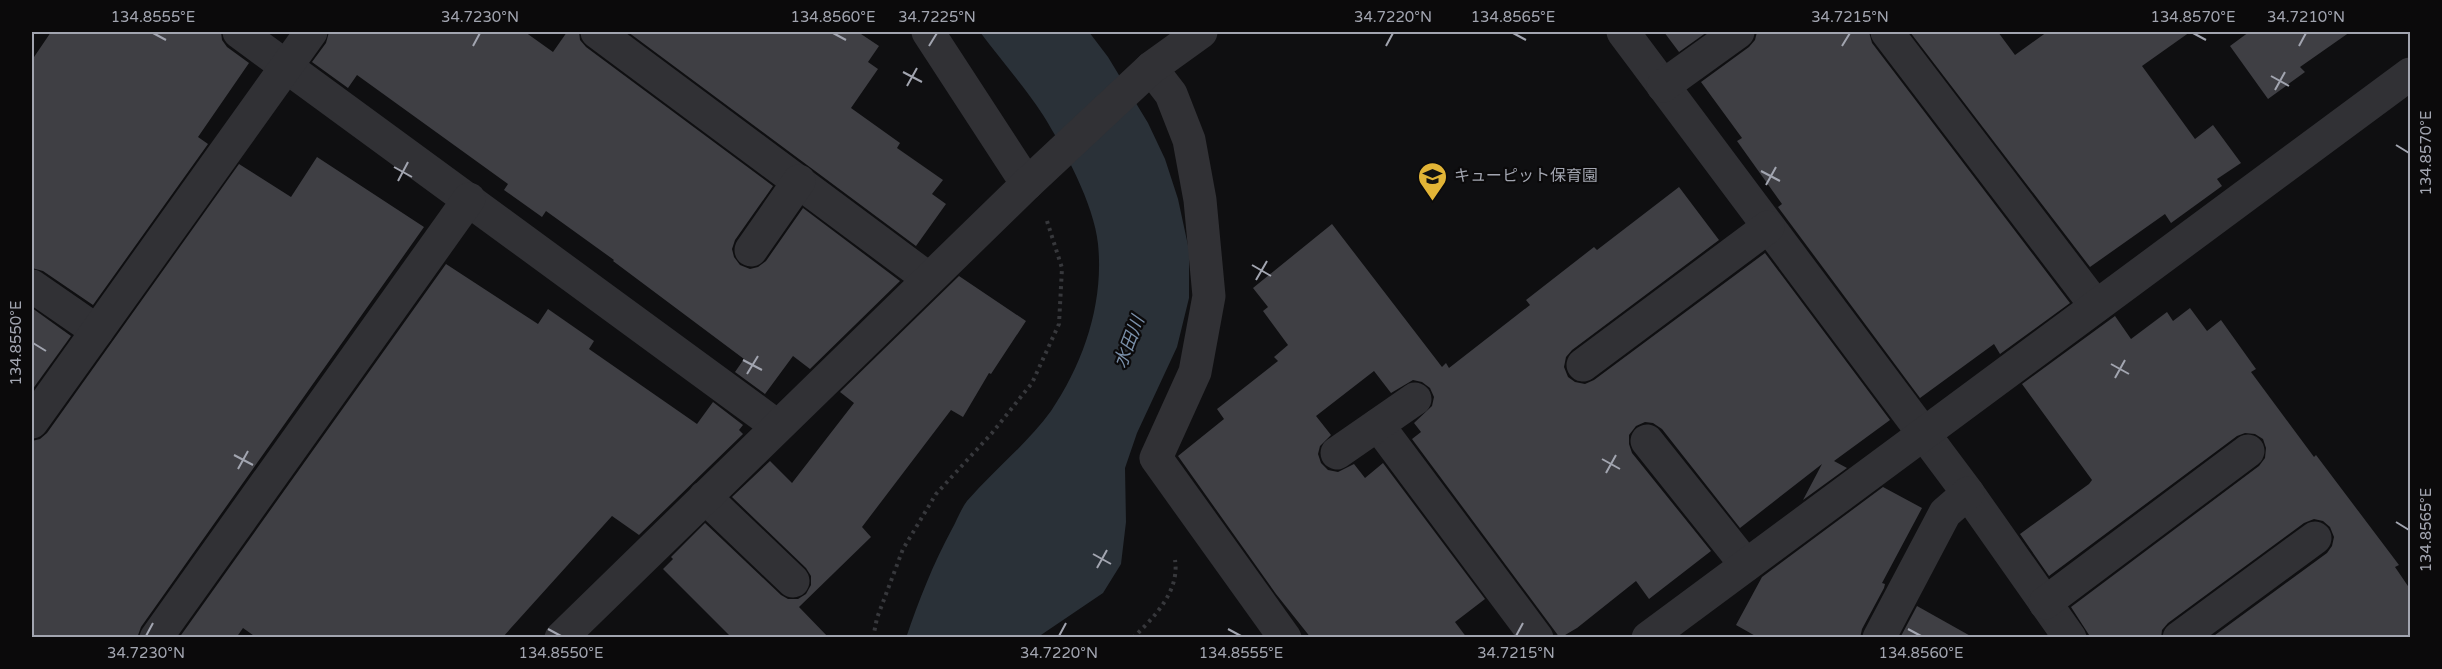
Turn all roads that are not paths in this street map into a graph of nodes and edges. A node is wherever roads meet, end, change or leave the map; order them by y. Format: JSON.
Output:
{"nodes":[{"id":1,"x":239,"y":32,"type":"edge"},
{"id":2,"x":311,"y":32,"type":"edge"},
{"id":3,"x":597,"y":32,"type":"edge"},
{"id":4,"x":928,"y":32,"type":"edge"},
{"id":5,"x":1201,"y":32,"type":"edge"},
{"id":6,"x":1623,"y":32,"type":"edge"},
{"id":7,"x":1738,"y":32,"type":"edge"},
{"id":8,"x":1887,"y":32,"type":"edge"},
{"id":9,"x":287,"y":66,"type":"junction"},
{"id":10,"x":1151,"y":68,"type":"junction"},
{"id":11,"x":2410,"y":74,"type":"edge"},
{"id":12,"x":1663,"y":86,"type":"junction"},
{"id":13,"x":799,"y":181,"type":"junction"},
{"id":14,"x":1026,"y":184,"type":"junction"},
{"id":15,"x":469,"y":199,"type":"junction"},
{"id":16,"x":1768,"y":227,"type":"junction"},
{"id":17,"x":751,"y":250,"type":"dead end"},
{"id":18,"x":929,"y":279,"type":"junction"},
{"id":19,"x":32,"y":286,"type":"edge"},
{"id":20,"x":2096,"y":306,"type":"junction"},
{"id":21,"x":97,"y":331,"type":"junction"},
{"id":22,"x":1583,"y":365,"type":"dead end"},
{"id":23,"x":1415,"y":399,"type":"dead end"},
{"id":24,"x":32,"y":422,"type":"edge"},
{"id":25,"x":1378,"y":425,"type":"junction"},
{"id":26,"x":777,"y":426,"type":"junction"},
{"id":27,"x":1923,"y":433,"type":"junction"},
{"id":28,"x":1647,"y":441,"type":"dead end"},
{"id":29,"x":2248,"y":451,"type":"dead end"},
{"id":30,"x":1337,"y":453,"type":"dead end"},
{"id":31,"x":1968,"y":493,"type":"junction"},
{"id":32,"x":705,"y":497,"type":"junction"},
{"id":33,"x":2315,"y":538,"type":"dead end"},
{"id":34,"x":1746,"y":565,"type":"junction"},
{"id":35,"x":793,"y":581,"type":"dead end"},
{"id":36,"x":2045,"y":603,"type":"junction"},
{"id":37,"x":156,"y":638,"type":"edge"},
{"id":38,"x":561,"y":638,"type":"edge"},
{"id":39,"x":1285,"y":638,"type":"edge"},
{"id":40,"x":1537,"y":638,"type":"edge"},
{"id":41,"x":1648,"y":638,"type":"edge"},
{"id":42,"x":1880,"y":638,"type":"edge"},
{"id":43,"x":2070,"y":638,"type":"edge"},
{"id":44,"x":2179,"y":638,"type":"edge"}],
"edges":[{"from":1,"to":9,"type":"street"},
{"from":2,"to":9,"type":"street"},
{"from":3,"to":13,"type":"street"},
{"from":4,"to":14,"type":"street"},
{"from":5,"to":10,"type":"street"},
{"from":6,"to":12,"type":"street"},
{"from":7,"to":12,"type":"street"},
{"from":8,"to":20,"type":"street"},
{"from":9,"to":15,"type":"street"},
{"from":9,"to":21,"type":"street"},
{"from":10,"to":14,"type":"street"},
{"from":10,"to":39,"type":"street"},
{"from":11,"to":20,"type":"street"},
{"from":12,"to":16,"type":"street"},
{"from":13,"to":17,"type":"street"},
{"from":13,"to":18,"type":"street"},
{"from":14,"to":18,"type":"street"},
{"from":15,"to":26,"type":"street"},
{"from":15,"to":37,"type":"street"},
{"from":16,"to":22,"type":"street"},
{"from":16,"to":27,"type":"street"},
{"from":18,"to":26,"type":"street"},
{"from":19,"to":21,"type":"street"},
{"from":20,"to":27,"type":"street"},
{"from":21,"to":24,"type":"street"},
{"from":23,"to":25,"type":"street"},
{"from":25,"to":30,"type":"street"},
{"from":25,"to":40,"type":"street"},
{"from":26,"to":32,"type":"street"},
{"from":27,"to":31,"type":"street"},
{"from":27,"to":34,"type":"street"},
{"from":28,"to":34,"type":"street"},
{"from":29,"to":36,"type":"street"},
{"from":31,"to":36,"type":"street"},
{"from":31,"to":42,"type":"street"},
{"from":32,"to":35,"type":"street"},
{"from":32,"to":38,"type":"street"},
{"from":33,"to":44,"type":"street"},
{"from":34,"to":41,"type":"street"},
{"from":36,"to":43,"type":"street"}]}
